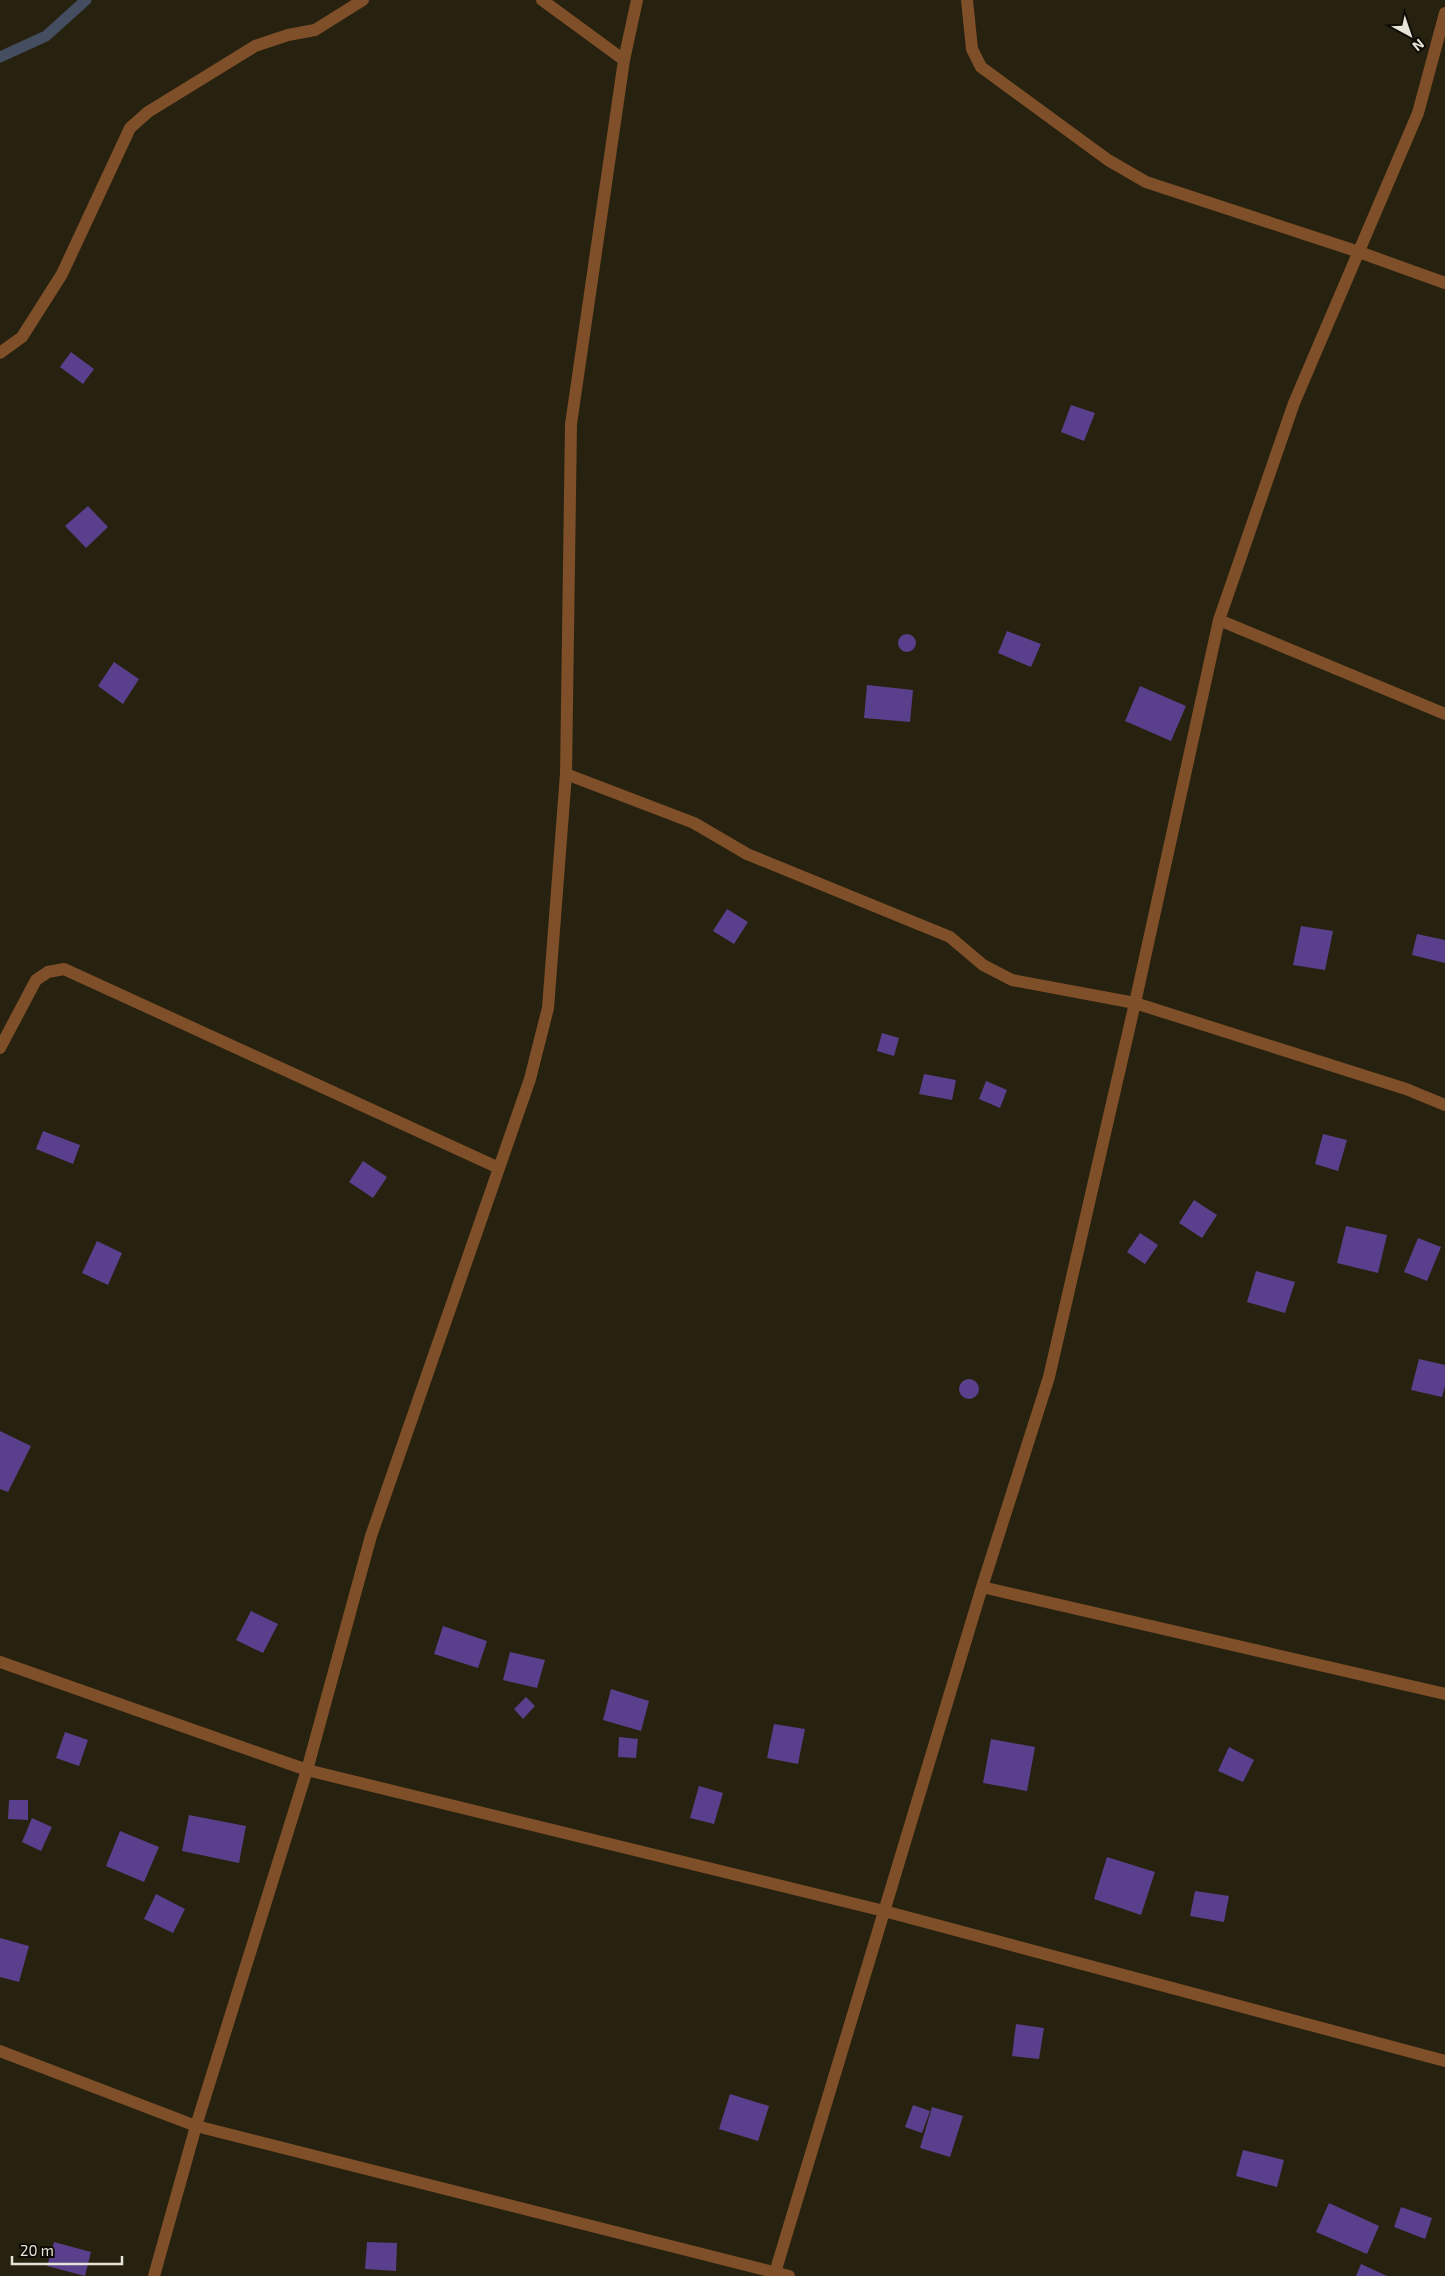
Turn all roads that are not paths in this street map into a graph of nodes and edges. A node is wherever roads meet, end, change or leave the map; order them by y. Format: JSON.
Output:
{"nodes":[{"id":1,"x":363,"y":0,"type":"edge"},
{"id":2,"x":542,"y":0,"type":"edge"},
{"id":3,"x":637,"y":0,"type":"edge"},
{"id":4,"x":967,"y":0,"type":"edge"},
{"id":5,"x":1445,"y":13,"type":"edge"},
{"id":6,"x":624,"y":60,"type":"junction"},
{"id":7,"x":1359,"y":252,"type":"junction"},
{"id":8,"x":1445,"y":283,"type":"edge"},
{"id":9,"x":0,"y":353,"type":"edge"},
{"id":10,"x":1219,"y":620,"type":"junction"},
{"id":11,"x":1445,"y":714,"type":"edge"},
{"id":12,"x":566,"y":774,"type":"junction"},
{"id":13,"x":1135,"y":1003,"type":"junction"},
{"id":14,"x":0,"y":1048,"type":"edge"},
{"id":15,"x":1445,"y":1105,"type":"edge"},
{"id":16,"x":499,"y":1168,"type":"junction"},
{"id":17,"x":982,"y":1586,"type":"junction"},
{"id":18,"x":0,"y":1662,"type":"edge"},
{"id":19,"x":1445,"y":1694,"type":"edge"},
{"id":20,"x":307,"y":1770,"type":"junction"},
{"id":21,"x":884,"y":1911,"type":"junction"},
{"id":22,"x":0,"y":2051,"type":"edge"},
{"id":23,"x":1445,"y":2061,"type":"edge"},
{"id":24,"x":196,"y":2126,"type":"junction"},
{"id":25,"x":775,"y":2274,"type":"edge"},
{"id":26,"x":154,"y":2276,"type":"edge"},
{"id":27,"x":789,"y":2276,"type":"edge"}],
"edges":[{"from":1,"to":9,"type":"street"},
{"from":2,"to":6,"type":"street"},
{"from":3,"to":6,"type":"street"},
{"from":4,"to":7,"type":"street"},
{"from":5,"to":7,"type":"street"},
{"from":6,"to":12,"type":"street"},
{"from":7,"to":8,"type":"street"},
{"from":7,"to":10,"type":"street"},
{"from":10,"to":11,"type":"street"},
{"from":10,"to":13,"type":"street"},
{"from":12,"to":13,"type":"street"},
{"from":12,"to":16,"type":"street"},
{"from":13,"to":15,"type":"street"},
{"from":13,"to":17,"type":"street"},
{"from":14,"to":16,"type":"street"},
{"from":16,"to":20,"type":"street"},
{"from":17,"to":19,"type":"street"},
{"from":17,"to":21,"type":"street"},
{"from":18,"to":20,"type":"street"},
{"from":20,"to":21,"type":"street"},
{"from":20,"to":24,"type":"street"},
{"from":21,"to":23,"type":"street"},
{"from":21,"to":25,"type":"street"},
{"from":22,"to":24,"type":"street"},
{"from":24,"to":25,"type":"street"},
{"from":24,"to":26,"type":"street"},
{"from":25,"to":27,"type":"street"}]}
